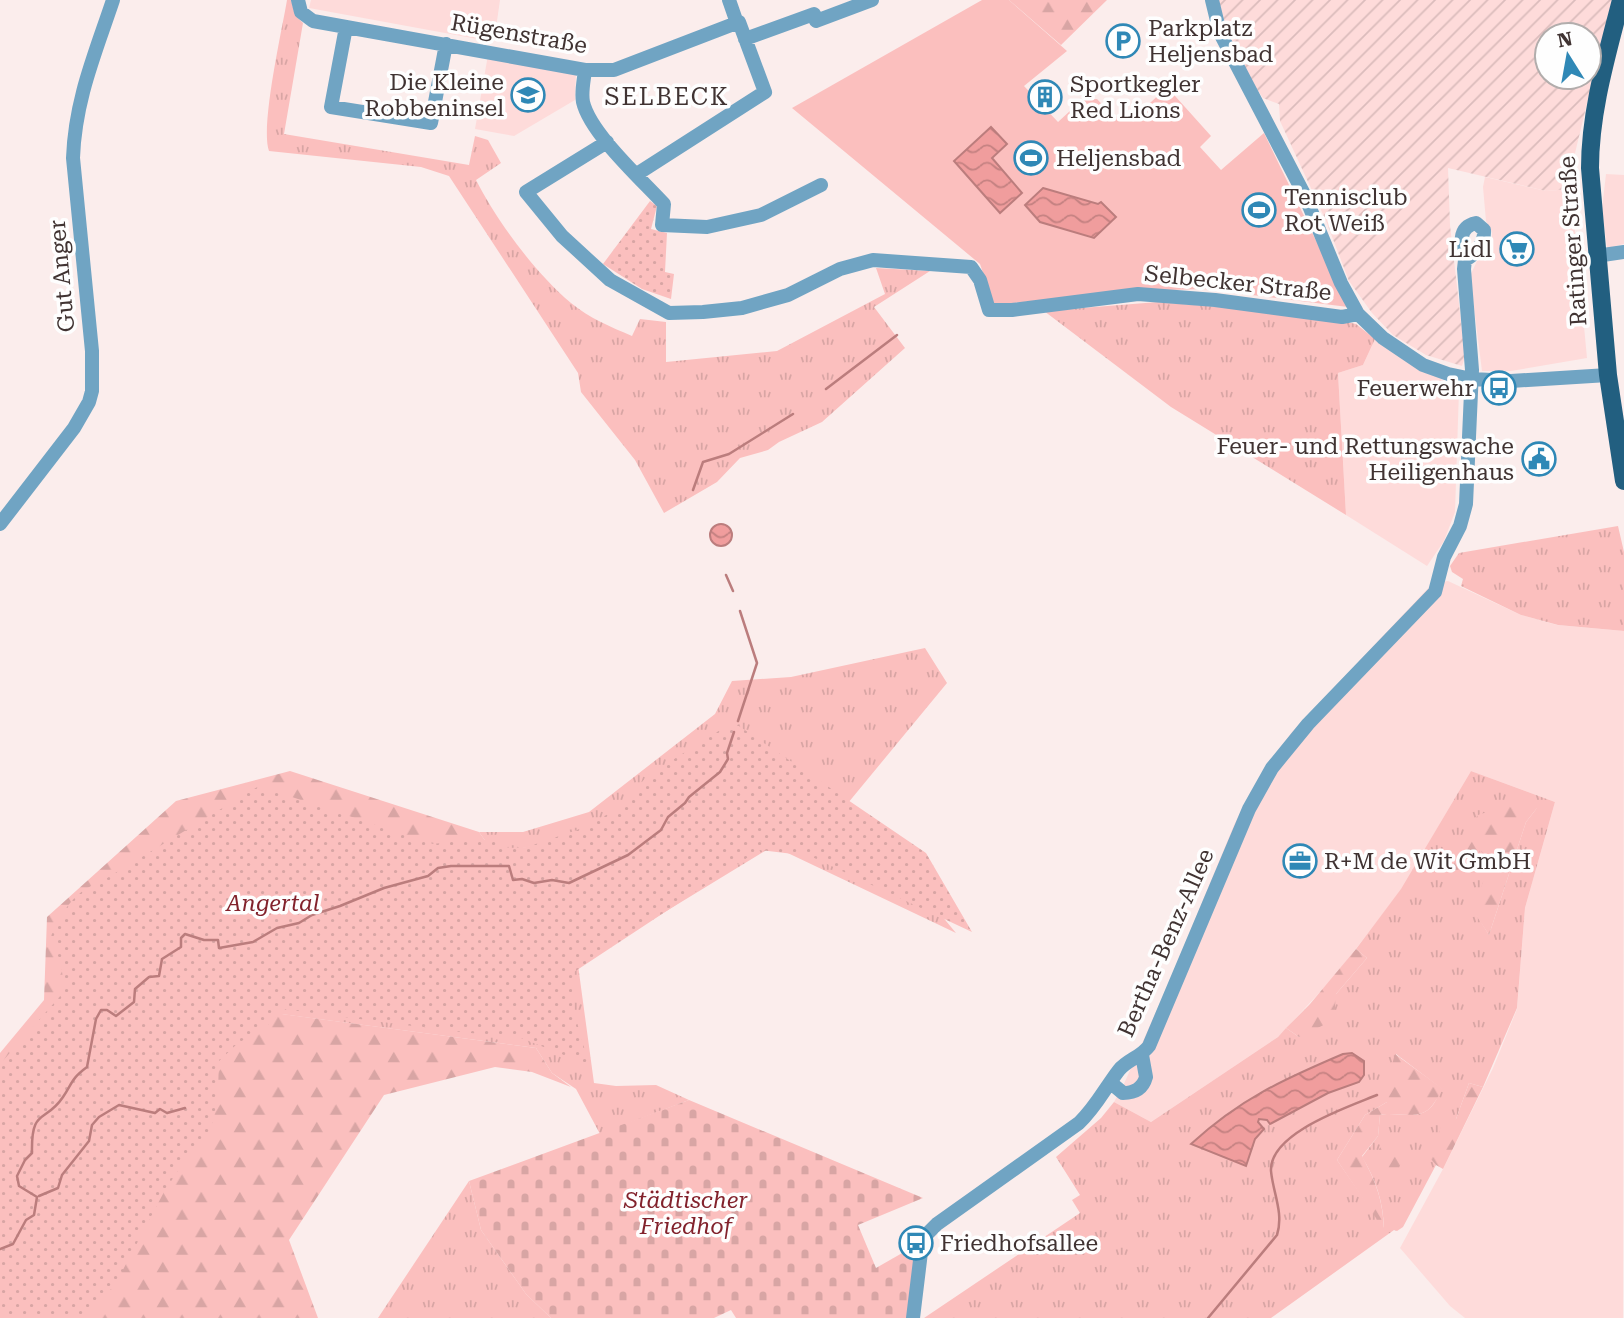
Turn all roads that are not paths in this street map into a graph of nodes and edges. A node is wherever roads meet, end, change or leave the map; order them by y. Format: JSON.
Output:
{"nodes":[{"id":1,"x":113,"y":0,"type":"edge"},
{"id":2,"x":298,"y":0,"type":"edge"},
{"id":3,"x":729,"y":0,"type":"edge"},
{"id":4,"x":872,"y":0,"type":"edge"},
{"id":5,"x":1212,"y":0,"type":"edge"},
{"id":6,"x":1621,"y":0,"type":"edge"},
{"id":7,"x":738,"y":23,"type":"junction"},
{"id":8,"x":346,"y":27,"type":"junction"},
{"id":9,"x":745,"y":39,"type":"junction"},
{"id":10,"x":446,"y":44,"type":"junction"},
{"id":11,"x":585,"y":69,"type":"junction"},
{"id":12,"x":607,"y":142,"type":"junction"},
{"id":13,"x":637,"y":174,"type":"junction"},
{"id":14,"x":821,"y":185,"type":"dead end"},
{"id":15,"x":1624,"y":252,"type":"edge"},
{"id":16,"x":1596,"y":256,"type":"junction"},
{"id":17,"x":1465,"y":260,"type":"dead end"},
{"id":18,"x":1358,"y":314,"type":"junction"},
{"id":19,"x":1608,"y":375,"type":"junction"},
{"id":20,"x":1472,"y":379,"type":"junction"},
{"id":21,"x":1624,"y":481,"type":"edge"},
{"id":22,"x":0,"y":524,"type":"edge"},
{"id":23,"x":1142,"y":1055,"type":"junction"},
{"id":24,"x":1111,"y":1083,"type":"junction"},
{"id":25,"x":913,"y":1318,"type":"edge"}],
"edges":[{"from":1,"to":22,"type":"street","name":"Gut Anger"},
{"from":2,"to":8,"type":"street","name":"Rügenstraße"},
{"from":3,"to":7,"type":"street"},
{"from":4,"to":9,"type":"street"},
{"from":5,"to":18,"type":"street","name":"Selbecker Straße"},
{"from":6,"to":16,"type":"main road","name":"Ratinger Straße"},
{"from":7,"to":9,"type":"street"},
{"from":7,"to":11,"type":"street","name":"Rügenstraße"},
{"from":8,"to":10,"type":"street","name":"Rügenstraße"},
{"from":8,"to":10,"type":"street"},
{"from":9,"to":13,"type":"street"},
{"from":10,"to":11,"type":"street","name":"Rügenstraße"},
{"from":11,"to":12,"type":"street"},
{"from":12,"to":13,"type":"street"},
{"from":12,"to":18,"type":"street","name":"Selbecker Straße"},
{"from":13,"to":14,"type":"street"},
{"from":15,"to":16,"type":"street"},
{"from":16,"to":19,"type":"main road","name":"Ratinger Straße"},
{"from":17,"to":20,"type":"street","name":"Bertha-Benz-Allee"},
{"from":18,"to":20,"type":"street","name":"Selbecker Straße"},
{"from":19,"to":20,"type":"street","name":"Selbecker Straße"},
{"from":19,"to":21,"type":"main road","name":"Ratinger Straße"},
{"from":20,"to":23,"type":"street","name":"Bertha-Benz-Allee"},
{"from":23,"to":24,"type":"street","name":"Bertha-Benz-Allee"},
{"from":23,"to":24,"type":"street"},
{"from":24,"to":25,"type":"street","name":"Bertha-Benz-Allee"}]}
